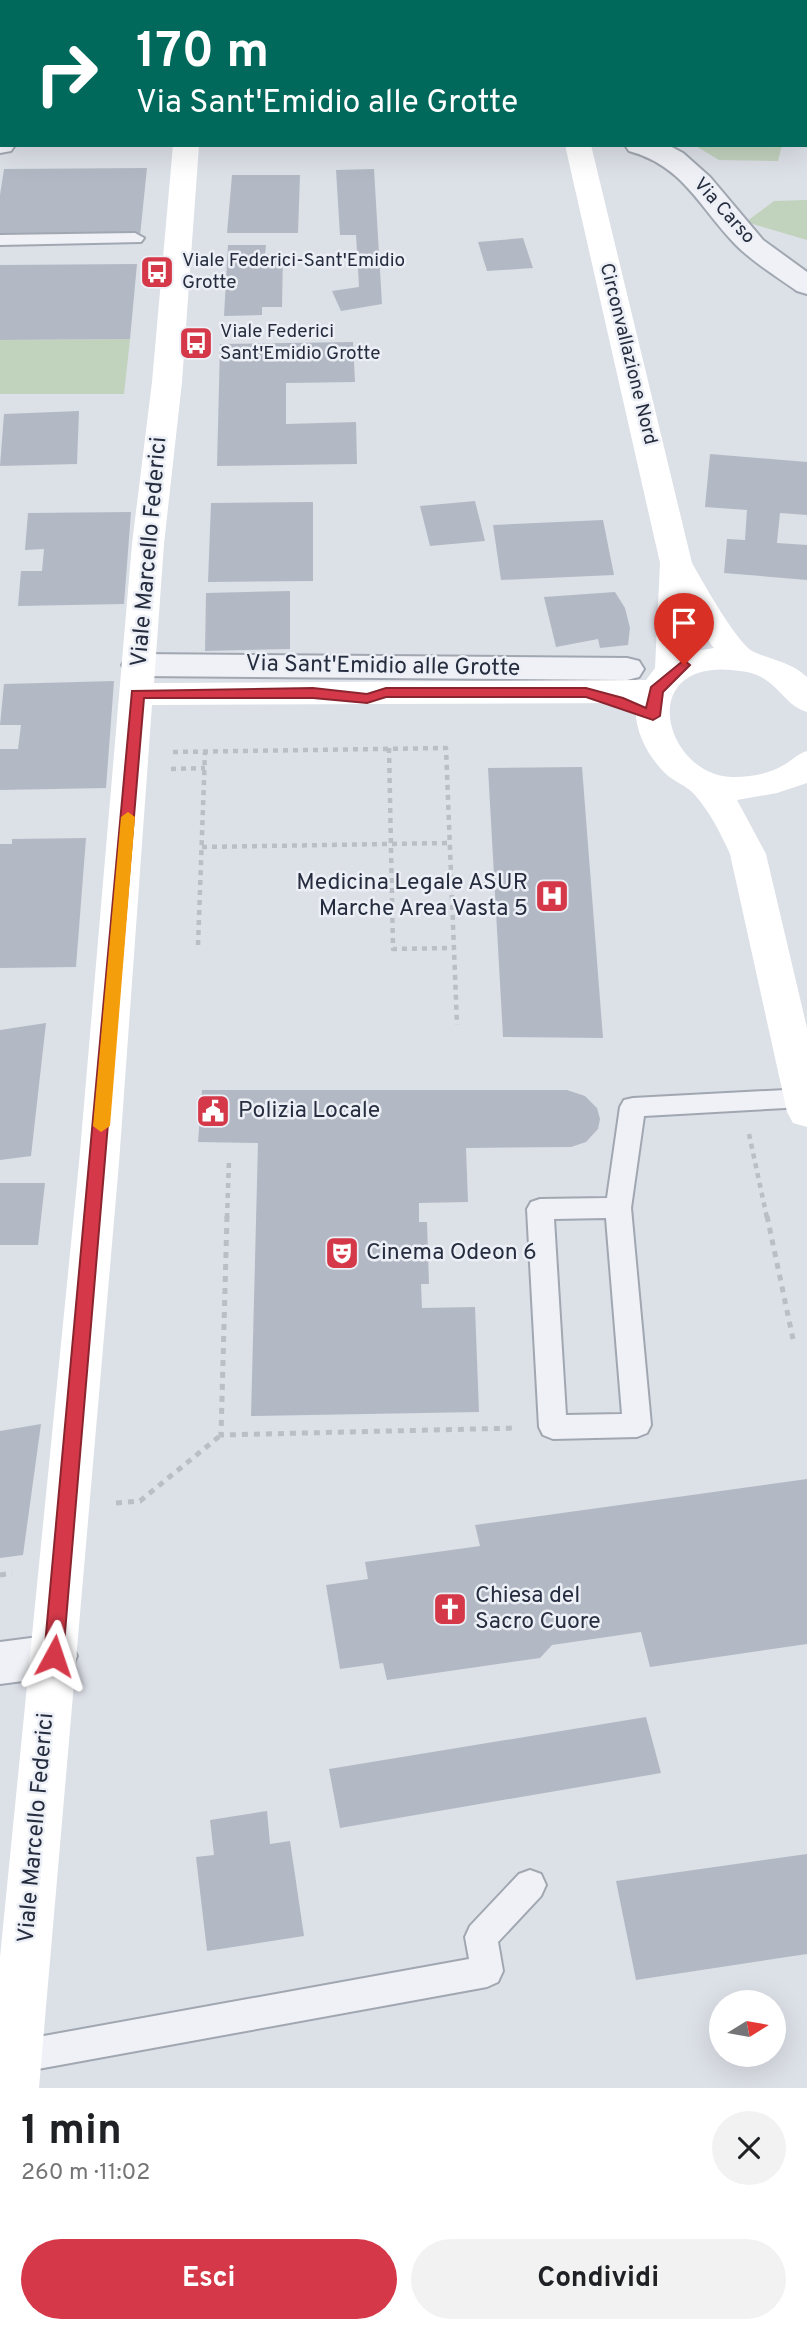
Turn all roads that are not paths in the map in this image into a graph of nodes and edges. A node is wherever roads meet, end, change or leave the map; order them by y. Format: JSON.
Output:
{"nodes":[{"id":1,"x":186,"y":147,"type":"edge"},
{"id":2,"x":578,"y":147,"type":"edge"},
{"id":3,"x":649,"y":147,"type":"edge"},
{"id":4,"x":135,"y":238,"type":"dead end"},
{"id":5,"x":0,"y":240,"type":"edge"},
{"id":6,"x":807,"y":285,"type":"edge"},
{"id":7,"x":676,"y":563,"type":"junction"},
{"id":8,"x":741,"y":660,"type":"junction"},
{"id":9,"x":627,"y":669,"type":"dead end"},
{"id":10,"x":138,"y":679,"type":"junction"},
{"id":11,"x":660,"y":693,"type":"junction"},
{"id":12,"x":807,"y":701,"type":"edge"},
{"id":13,"x":792,"y":772,"type":"edge"},
{"id":14,"x":703,"y":781,"type":"junction"},
{"id":15,"x":748,"y":854,"type":"junction"},
{"id":16,"x":805,"y":1105,"type":"edge"},
{"id":17,"x":618,"y":1208,"type":"junction"},
{"id":18,"x":54,"y":1656,"type":"junction"},
{"id":19,"x":0,"y":1663,"type":"edge"},
{"id":20,"x":530,"y":1885,"type":"dead end"},
{"id":21,"x":15,"y":2072,"type":"edge"}],
"edges":[{"from":1,"to":10,"type":"street","name":"Viale Marcello Federici"},
{"from":2,"to":7,"type":"street","name":"Circonvallazione Nord"},
{"from":3,"to":6,"type":"street","name":"Via Carso"},
{"from":4,"to":5,"type":"lane"},
{"from":7,"to":8,"type":"street","name":"Circonvallazione Nord"},
{"from":7,"to":11,"type":"street","name":"Circonvallazione Nord"},
{"from":8,"to":11,"type":"street"},
{"from":8,"to":12,"type":"street"},
{"from":9,"to":10,"type":"street","name":"Via Sant'Emidio alle Grotte"},
{"from":10,"to":11,"type":"street","name":"Via Sant'Emidio alle Grotte"},
{"from":10,"to":18,"type":"street","name":"Viale Marcello Federici"},
{"from":11,"to":14,"type":"street","name":"Circonvallazione Nord"},
{"from":13,"to":14,"type":"street","name":"Circonvallazione Nord"},
{"from":13,"to":15,"type":"street","name":"Circonvallazione Nord"},
{"from":14,"to":15,"type":"street","name":"Circonvallazione Nord"},
{"from":15,"to":16,"type":"street","name":"Circonvallazione Nord"},
{"from":16,"to":17,"type":"lane"},
{"from":17,"to":17,"type":"lane"},
{"from":18,"to":19,"type":"street"},
{"from":18,"to":21,"type":"street","name":"Viale Marcello Federici"},
{"from":20,"to":21,"type":"lane"}]}
